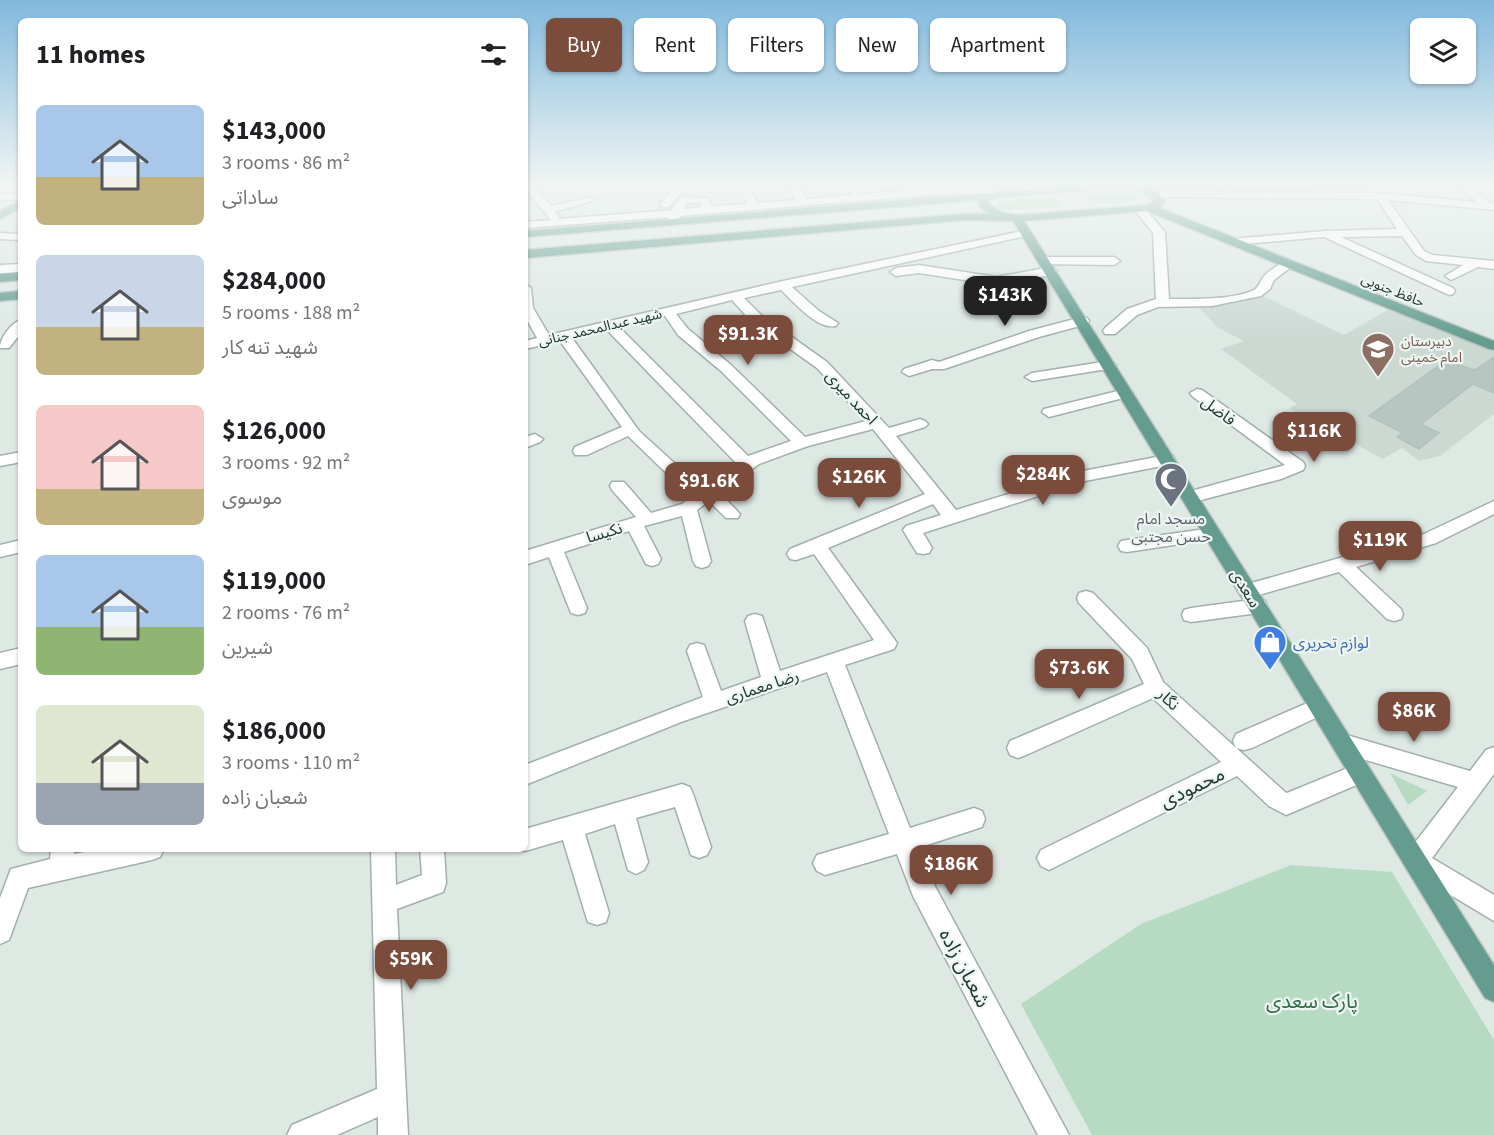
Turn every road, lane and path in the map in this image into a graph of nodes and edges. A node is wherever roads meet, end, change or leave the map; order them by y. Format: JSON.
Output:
{"nodes":[{"id":1,"x":752,"y":235,"type":"edge"},
{"id":2,"x":973,"y":235,"type":"edge"},
{"id":3,"x":1026,"y":235,"type":"edge"},
{"id":4,"x":1159,"y":235,"type":"edge"},
{"id":5,"x":1214,"y":235,"type":"edge"},
{"id":6,"x":1314,"y":235,"type":"edge"},
{"id":7,"x":1327,"y":235,"type":"edge"},
{"id":8,"x":1408,"y":235,"type":"edge"},
{"id":9,"x":0,"y":236,"type":"edge"},
{"id":10,"x":18,"y":237,"type":"edge"},
{"id":11,"x":1232,"y":242,"type":"junction"},
{"id":12,"x":528,"y":254,"type":"edge"},
{"id":13,"x":1114,"y":261,"type":"dead end"},
{"id":14,"x":1476,"y":263,"type":"junction"},
{"id":15,"x":1289,"y":264,"type":"junction"},
{"id":16,"x":1494,"y":265,"type":"edge"},
{"id":17,"x":1047,"y":266,"type":"junction"},
{"id":18,"x":18,"y":267,"type":"edge"},
{"id":19,"x":0,"y":269,"type":"edge"},
{"id":20,"x":883,"y":274,"type":"dead end"},
{"id":21,"x":18,"y":276,"type":"edge"},
{"id":22,"x":1451,"y":276,"type":"dead end"},
{"id":23,"x":0,"y":278,"type":"edge"},
{"id":24,"x":783,"y":285,"type":"junction"},
{"id":25,"x":1449,"y":291,"type":"dead end"},
{"id":26,"x":735,"y":296,"type":"junction"},
{"id":27,"x":1163,"y":303,"type":"junction"},
{"id":28,"x":528,"y":310,"type":"edge"},
{"id":29,"x":668,"y":311,"type":"junction"},
{"id":30,"x":1082,"y":321,"type":"junction"},
{"id":31,"x":831,"y":323,"type":"dead end"},
{"id":32,"x":610,"y":325,"type":"junction"},
{"id":33,"x":18,"y":327,"type":"edge"},
{"id":34,"x":1110,"y":331,"type":"dead end"},
{"id":35,"x":563,"y":336,"type":"junction"},
{"id":36,"x":545,"y":340,"type":"junction"},
{"id":37,"x":18,"y":343,"type":"edge"},
{"id":38,"x":528,"y":344,"type":"edge"},
{"id":39,"x":2,"y":345,"type":"edge"},
{"id":40,"x":1494,"y":346,"type":"edge"},
{"id":41,"x":1108,"y":365,"type":"junction"},
{"id":42,"x":909,"y":372,"type":"dead end"},
{"id":43,"x":1032,"y":377,"type":"dead end"},
{"id":44,"x":1126,"y":393,"type":"junction"},
{"id":45,"x":1197,"y":393,"type":"dead end"},
{"id":46,"x":1049,"y":412,"type":"dead end"},
{"id":47,"x":920,"y":424,"type":"dead end"},
{"id":48,"x":631,"y":429,"type":"junction"},
{"id":49,"x":882,"y":429,"type":"junction"},
{"id":50,"x":802,"y":443,"type":"junction"},
{"id":51,"x":581,"y":451,"type":"dead end"},
{"id":52,"x":18,"y":458,"type":"edge"},
{"id":53,"x":1167,"y":460,"type":"junction"},
{"id":54,"x":0,"y":461,"type":"edge"},
{"id":55,"x":747,"y":464,"type":"junction"},
{"id":56,"x":618,"y":486,"type":"dead end"},
{"id":57,"x":936,"y":496,"type":"junction"},
{"id":58,"x":1190,"y":497,"type":"junction"},
{"id":59,"x":700,"y":499,"type":"junction"},
{"id":60,"x":1494,"y":507,"type":"edge"},
{"id":61,"x":732,"y":514,"type":"dead end"},
{"id":62,"x":951,"y":516,"type":"junction"},
{"id":63,"x":641,"y":521,"type":"junction"},
{"id":64,"x":1213,"y":534,"type":"junction"},
{"id":65,"x":817,"y":545,"type":"junction"},
{"id":66,"x":1127,"y":546,"type":"dead end"},
{"id":67,"x":18,"y":547,"type":"edge"},
{"id":68,"x":554,"y":548,"type":"junction"},
{"id":69,"x":923,"y":548,"type":"dead end"},
{"id":70,"x":0,"y":551,"type":"edge"},
{"id":71,"x":796,"y":554,"type":"dead end"},
{"id":72,"x":528,"y":557,"type":"edge"},
{"id":73,"x":652,"y":559,"type":"dead end"},
{"id":74,"x":702,"y":561,"type":"dead end"},
{"id":75,"x":1342,"y":564,"type":"junction"},
{"id":76,"x":1086,"y":598,"type":"dead end"},
{"id":77,"x":1253,"y":599,"type":"junction"},
{"id":78,"x":578,"y":608,"type":"dead end"},
{"id":79,"x":1394,"y":614,"type":"dead end"},
{"id":80,"x":1191,"y":615,"type":"dead end"},
{"id":81,"x":755,"y":621,"type":"dead end"},
{"id":82,"x":697,"y":651,"type":"dead end"},
{"id":83,"x":12,"y":658,"type":"edge"},
{"id":84,"x":834,"y":663,"type":"junction"},
{"id":85,"x":0,"y":669,"type":"edge"},
{"id":86,"x":773,"y":682,"type":"junction"},
{"id":87,"x":1156,"y":688,"type":"junction"},
{"id":88,"x":715,"y":702,"type":"junction"},
{"id":89,"x":1319,"y":706,"type":"junction"},
{"id":90,"x":1244,"y":741,"type":"dead end"},
{"id":91,"x":1342,"y":744,"type":"junction"},
{"id":92,"x":1018,"y":747,"type":"dead end"},
{"id":93,"x":1494,"y":757,"type":"edge"},
{"id":94,"x":1239,"y":764,"type":"junction"},
{"id":95,"x":1360,"y":772,"type":"junction"},
{"id":96,"x":528,"y":774,"type":"edge"},
{"id":97,"x":1475,"y":782,"type":"junction"},
{"id":98,"x":623,"y":811,"type":"junction"},
{"id":99,"x":974,"y":819,"type":"dead end"},
{"id":100,"x":571,"y":827,"type":"junction"},
{"id":101,"x":528,"y":839,"type":"edge"},
{"id":102,"x":905,"y":841,"type":"junction"},
{"id":103,"x":699,"y":847,"type":"dead end"},
{"id":104,"x":126,"y":852,"type":"edge"},
{"id":105,"x":383,"y":852,"type":"edge"},
{"id":106,"x":432,"y":852,"type":"edge"},
{"id":107,"x":1048,"y":858,"type":"dead end"},
{"id":108,"x":62,"y":859,"type":"edge"},
{"id":109,"x":1415,"y":861,"type":"junction"},
{"id":110,"x":636,"y":862,"type":"dead end"},
{"id":111,"x":825,"y":863,"type":"dead end"},
{"id":112,"x":385,"y":901,"type":"junction"},
{"id":113,"x":1494,"y":909,"type":"edge"},
{"id":114,"x":597,"y":913,"type":"dead end"},
{"id":115,"x":0,"y":931,"type":"edge"},
{"id":116,"x":1494,"y":989,"type":"edge"},
{"id":117,"x":393,"y":1097,"type":"junction"},
{"id":118,"x":302,"y":1135,"type":"edge"},
{"id":119,"x":393,"y":1135,"type":"edge"},
{"id":120,"x":1054,"y":1135,"type":"edge"}],
"edges":[{"from":1,"to":12,"type":"main road"},
{"from":2,"to":24,"type":"street","name":"شهید عبدالمحمد جنانی"},
{"from":3,"to":17,"type":"main road","name":"سعدی"},
{"from":4,"to":27,"type":"street"},
{"from":5,"to":11,"type":"main road","name":"حافظ جنوبی"},
{"from":6,"to":11,"type":"street"},
{"from":7,"to":25,"type":"street"},
{"from":8,"to":14,"type":"street"},
{"from":9,"to":10,"type":"street"},
{"from":11,"to":15,"type":"main road","name":"حافظ جنوبی"},
{"from":13,"to":17,"type":"street"},
{"from":14,"to":16,"type":"street"},
{"from":14,"to":22,"type":"street"},
{"from":15,"to":27,"type":"street"},
{"from":15,"to":40,"type":"main road","name":"حافظ جنوبی"},
{"from":17,"to":20,"type":"street"},
{"from":17,"to":30,"type":"main road","name":"سعدی"},
{"from":18,"to":19,"type":"street"},
{"from":21,"to":23,"type":"main road"},
{"from":24,"to":26,"type":"street","name":"شهید عبدالمحمد جنانی"},
{"from":24,"to":31,"type":"street"},
{"from":26,"to":29,"type":"street","name":"شهید عبدالمحمد جنانی"},
{"from":26,"to":49,"type":"street","name":"احمد میری"},
{"from":27,"to":34,"type":"street"},
{"from":28,"to":36,"type":"street"},
{"from":29,"to":32,"type":"street","name":"شهید عبدالمحمد جنانی"},
{"from":29,"to":50,"type":"street"},
{"from":30,"to":41,"type":"main road","name":"سعدی"},
{"from":30,"to":42,"type":"street"},
{"from":32,"to":35,"type":"street","name":"شهید عبدالمحمد جنانی"},
{"from":32,"to":55,"type":"street"},
{"from":33,"to":39,"type":"street"},
{"from":35,"to":36,"type":"street","name":"شهید عبدالمحمد جنانی"},
{"from":35,"to":48,"type":"street"},
{"from":36,"to":38,"type":"street","name":"شهید عبدالمحمد جنانی"},
{"from":37,"to":39,"type":"street"},
{"from":41,"to":43,"type":"street"},
{"from":41,"to":44,"type":"main road","name":"سعدی"},
{"from":44,"to":46,"type":"street"},
{"from":44,"to":53,"type":"main road","name":"سعدی"},
{"from":45,"to":58,"type":"street","name":"فاضل"},
{"from":47,"to":49,"type":"street","name":"نکیسا"},
{"from":48,"to":51,"type":"street"},
{"from":48,"to":59,"type":"street"},
{"from":49,"to":50,"type":"street","name":"نکیسا"},
{"from":49,"to":57,"type":"street","name":"احمد میری"},
{"from":50,"to":55,"type":"street","name":"نکیسا"},
{"from":52,"to":54,"type":"street"},
{"from":53,"to":58,"type":"main road","name":"سعدی"},
{"from":53,"to":62,"type":"street"},
{"from":55,"to":59,"type":"street","name":"نکیسا"},
{"from":56,"to":63,"type":"street"},
{"from":57,"to":62,"type":"street","name":"احمد میری"},
{"from":57,"to":65,"type":"street"},
{"from":58,"to":64,"type":"main road","name":"سعدی"},
{"from":59,"to":61,"type":"street"},
{"from":59,"to":63,"type":"street","name":"نکیسا"},
{"from":59,"to":74,"type":"street"},
{"from":60,"to":75,"type":"street"},
{"from":62,"to":69,"type":"street"},
{"from":63,"to":68,"type":"street","name":"نکیسا"},
{"from":63,"to":73,"type":"street"},
{"from":64,"to":66,"type":"street"},
{"from":64,"to":77,"type":"main road","name":"سعدی"},
{"from":65,"to":71,"type":"street"},
{"from":65,"to":84,"type":"street","name":"رضا معماری"},
{"from":67,"to":70,"type":"street"},
{"from":68,"to":72,"type":"street","name":"نکیسا"},
{"from":68,"to":78,"type":"street"},
{"from":75,"to":77,"type":"street"},
{"from":75,"to":79,"type":"street"},
{"from":76,"to":87,"type":"street","name":"نگار"},
{"from":77,"to":80,"type":"street"},
{"from":77,"to":89,"type":"main road","name":"سعدی"},
{"from":81,"to":86,"type":"street"},
{"from":82,"to":88,"type":"street"},
{"from":83,"to":85,"type":"street"},
{"from":84,"to":86,"type":"street","name":"رضا معماری"},
{"from":84,"to":102,"type":"street","name":"شعبان زاده"},
{"from":86,"to":88,"type":"street","name":"رضا معماری"},
{"from":87,"to":92,"type":"street"},
{"from":87,"to":94,"type":"street","name":"نگار"},
{"from":88,"to":96,"type":"street","name":"رضا معماری"},
{"from":89,"to":90,"type":"street"},
{"from":89,"to":91,"type":"main road","name":"سعدی"},
{"from":91,"to":95,"type":"main road","name":"سعدی"},
{"from":91,"to":97,"type":"street"},
{"from":93,"to":97,"type":"street"},
{"from":94,"to":95,"type":"street","name":"محمودی"},
{"from":94,"to":107,"type":"street","name":"محمودی"},
{"from":95,"to":109,"type":"main road","name":"سعدی"},
{"from":97,"to":109,"type":"street"},
{"from":98,"to":100,"type":"street"},
{"from":98,"to":103,"type":"street"},
{"from":98,"to":110,"type":"street"},
{"from":99,"to":102,"type":"street"},
{"from":100,"to":101,"type":"street"},
{"from":100,"to":114,"type":"street"},
{"from":102,"to":111,"type":"street"},
{"from":102,"to":120,"type":"street","name":"شعبان زاده"},
{"from":104,"to":108,"type":"street"},
{"from":105,"to":112,"type":"street"},
{"from":106,"to":112,"type":"street"},
{"from":108,"to":115,"type":"street"},
{"from":109,"to":113,"type":"street"},
{"from":109,"to":116,"type":"main road","name":"سعدی"},
{"from":112,"to":117,"type":"street"},
{"from":117,"to":118,"type":"street"},
{"from":117,"to":119,"type":"street"}]}
